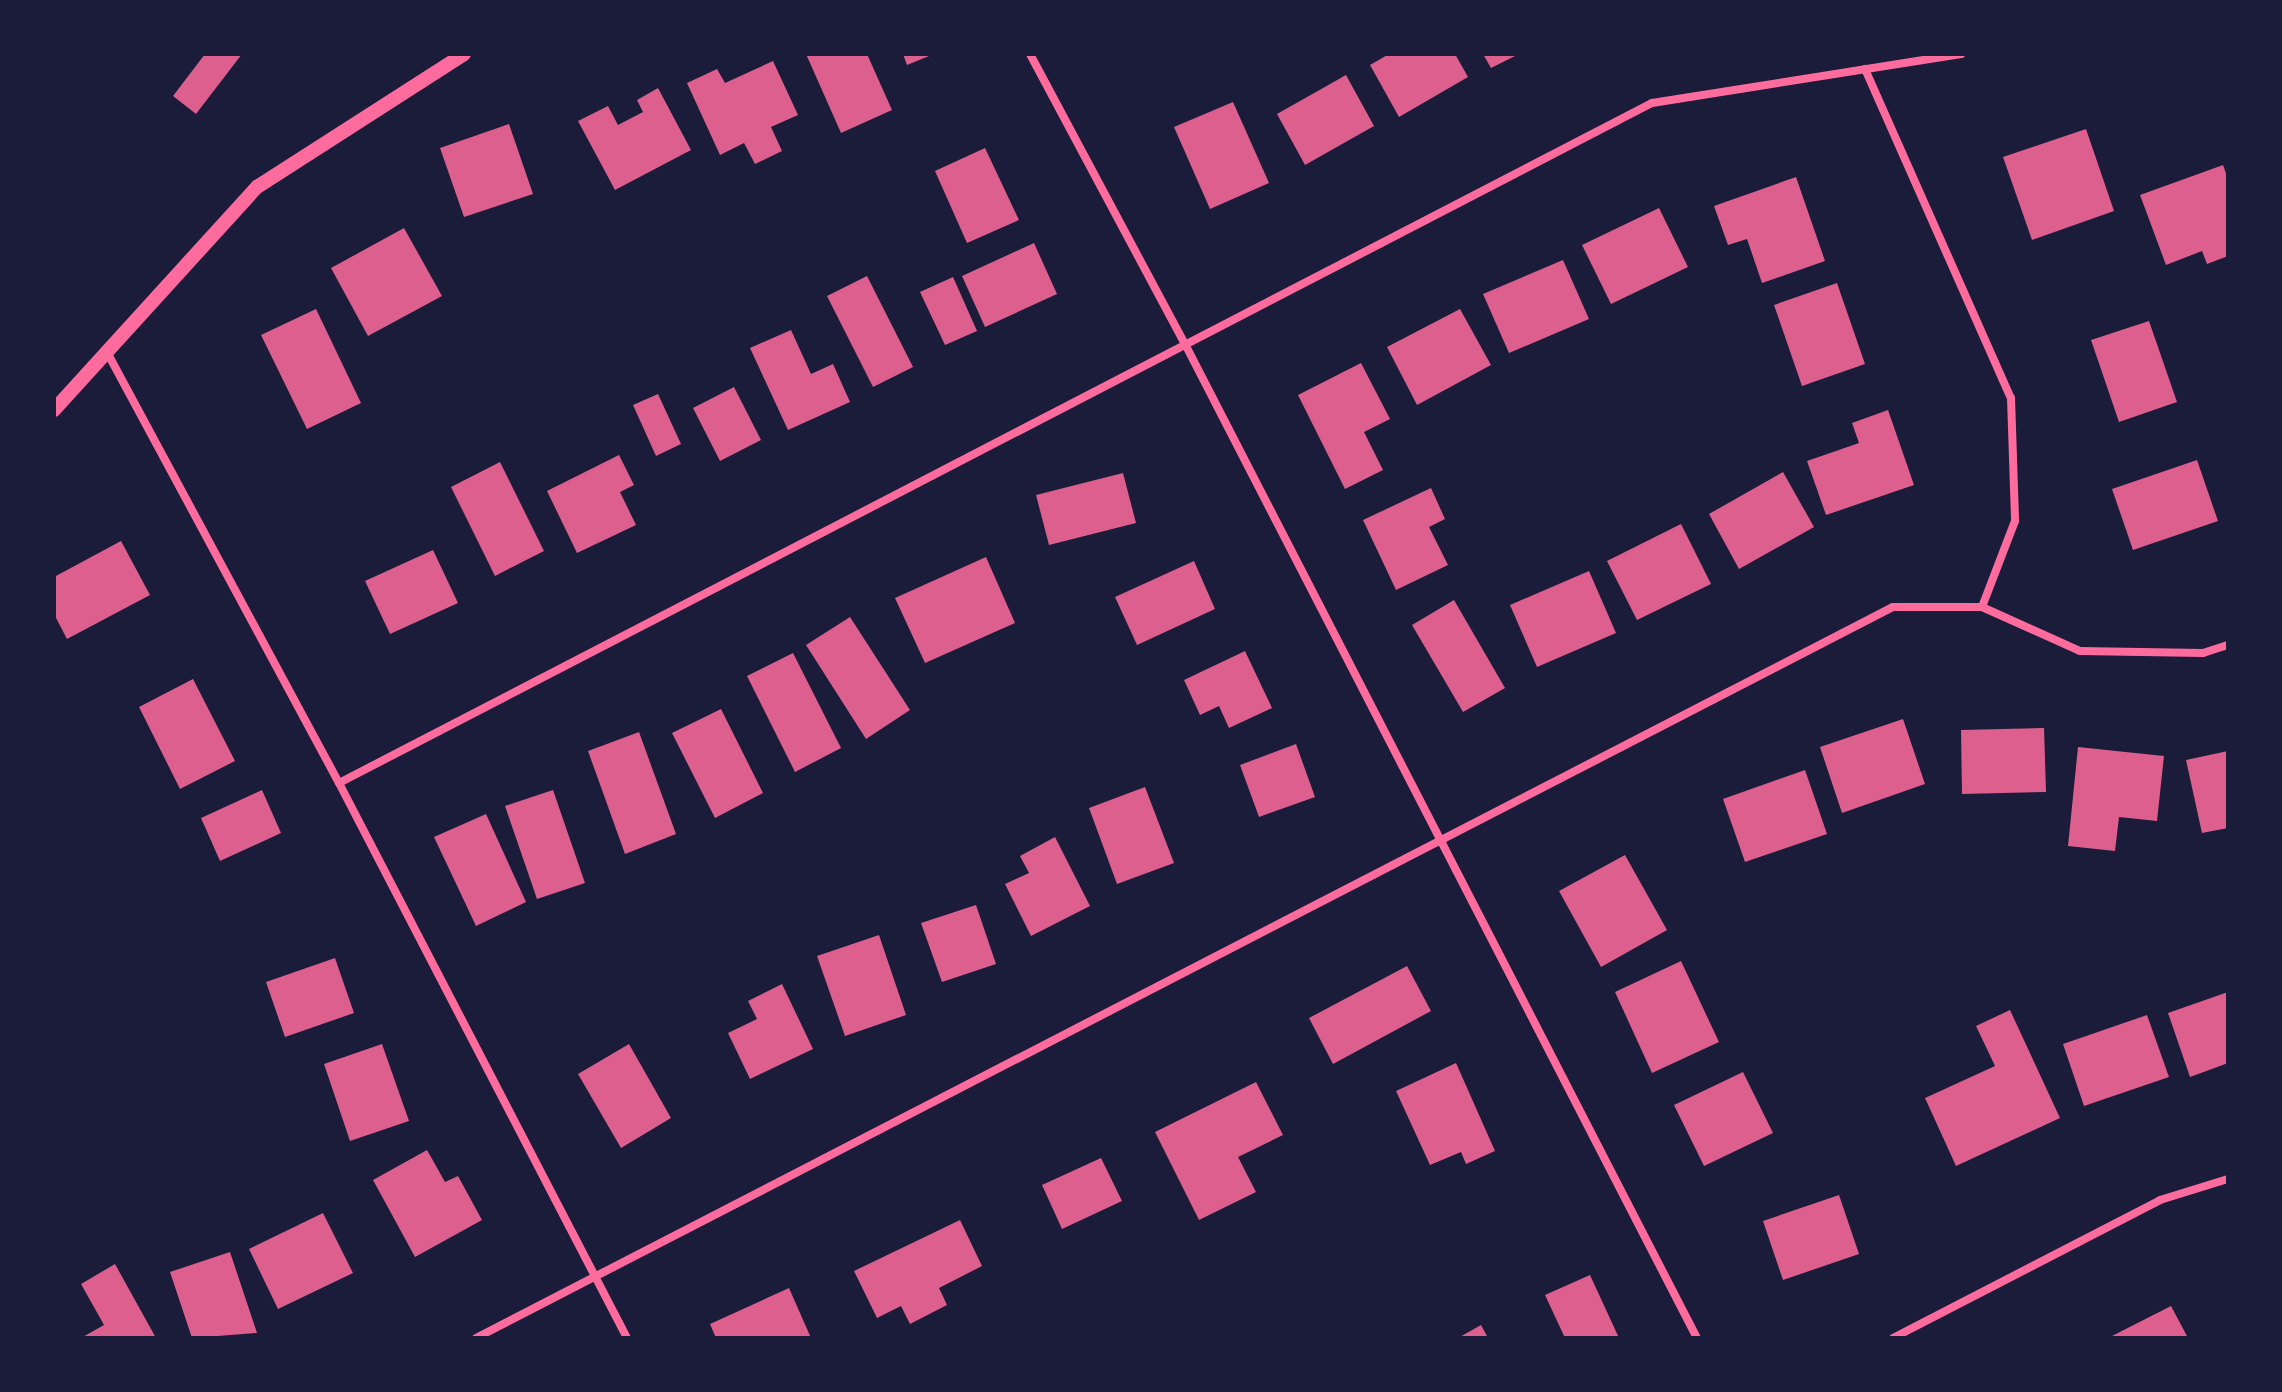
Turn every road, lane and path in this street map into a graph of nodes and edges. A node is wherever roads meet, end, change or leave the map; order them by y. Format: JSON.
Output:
{"nodes":[{"id":1,"x":464,"y":54,"type":"edge"},
{"id":2,"x":1030,"y":54,"type":"edge"},
{"id":3,"x":1961,"y":54,"type":"edge"},
{"id":4,"x":1865,"y":69,"type":"junction"},
{"id":5,"x":1185,"y":344,"type":"junction"},
{"id":6,"x":108,"y":354,"type":"junction"},
{"id":7,"x":54,"y":410,"type":"edge"},
{"id":8,"x":1982,"y":607,"type":"junction"},
{"id":9,"x":2228,"y":645,"type":"edge"},
{"id":10,"x":339,"y":783,"type":"junction"},
{"id":11,"x":1441,"y":841,"type":"junction"},
{"id":12,"x":2228,"y":1179,"type":"edge"},
{"id":13,"x":595,"y":1277,"type":"junction"},
{"id":14,"x":476,"y":1338,"type":"edge"},
{"id":15,"x":627,"y":1338,"type":"edge"},
{"id":16,"x":1697,"y":1338,"type":"edge"},
{"id":17,"x":1893,"y":1338,"type":"edge"}],
"edges":[{"from":1,"to":6,"type":"street"},
{"from":2,"to":5,"type":"street"},
{"from":3,"to":4,"type":"street"},
{"from":4,"to":5,"type":"street"},
{"from":4,"to":8,"type":"street"},
{"from":5,"to":10,"type":"street"},
{"from":5,"to":11,"type":"street"},
{"from":6,"to":7,"type":"street"},
{"from":6,"to":10,"type":"street"},
{"from":8,"to":9,"type":"street"},
{"from":8,"to":11,"type":"street"},
{"from":10,"to":13,"type":"street"},
{"from":11,"to":13,"type":"street"},
{"from":11,"to":16,"type":"street"},
{"from":12,"to":17,"type":"street"},
{"from":13,"to":14,"type":"street"},
{"from":13,"to":15,"type":"street"}]}
